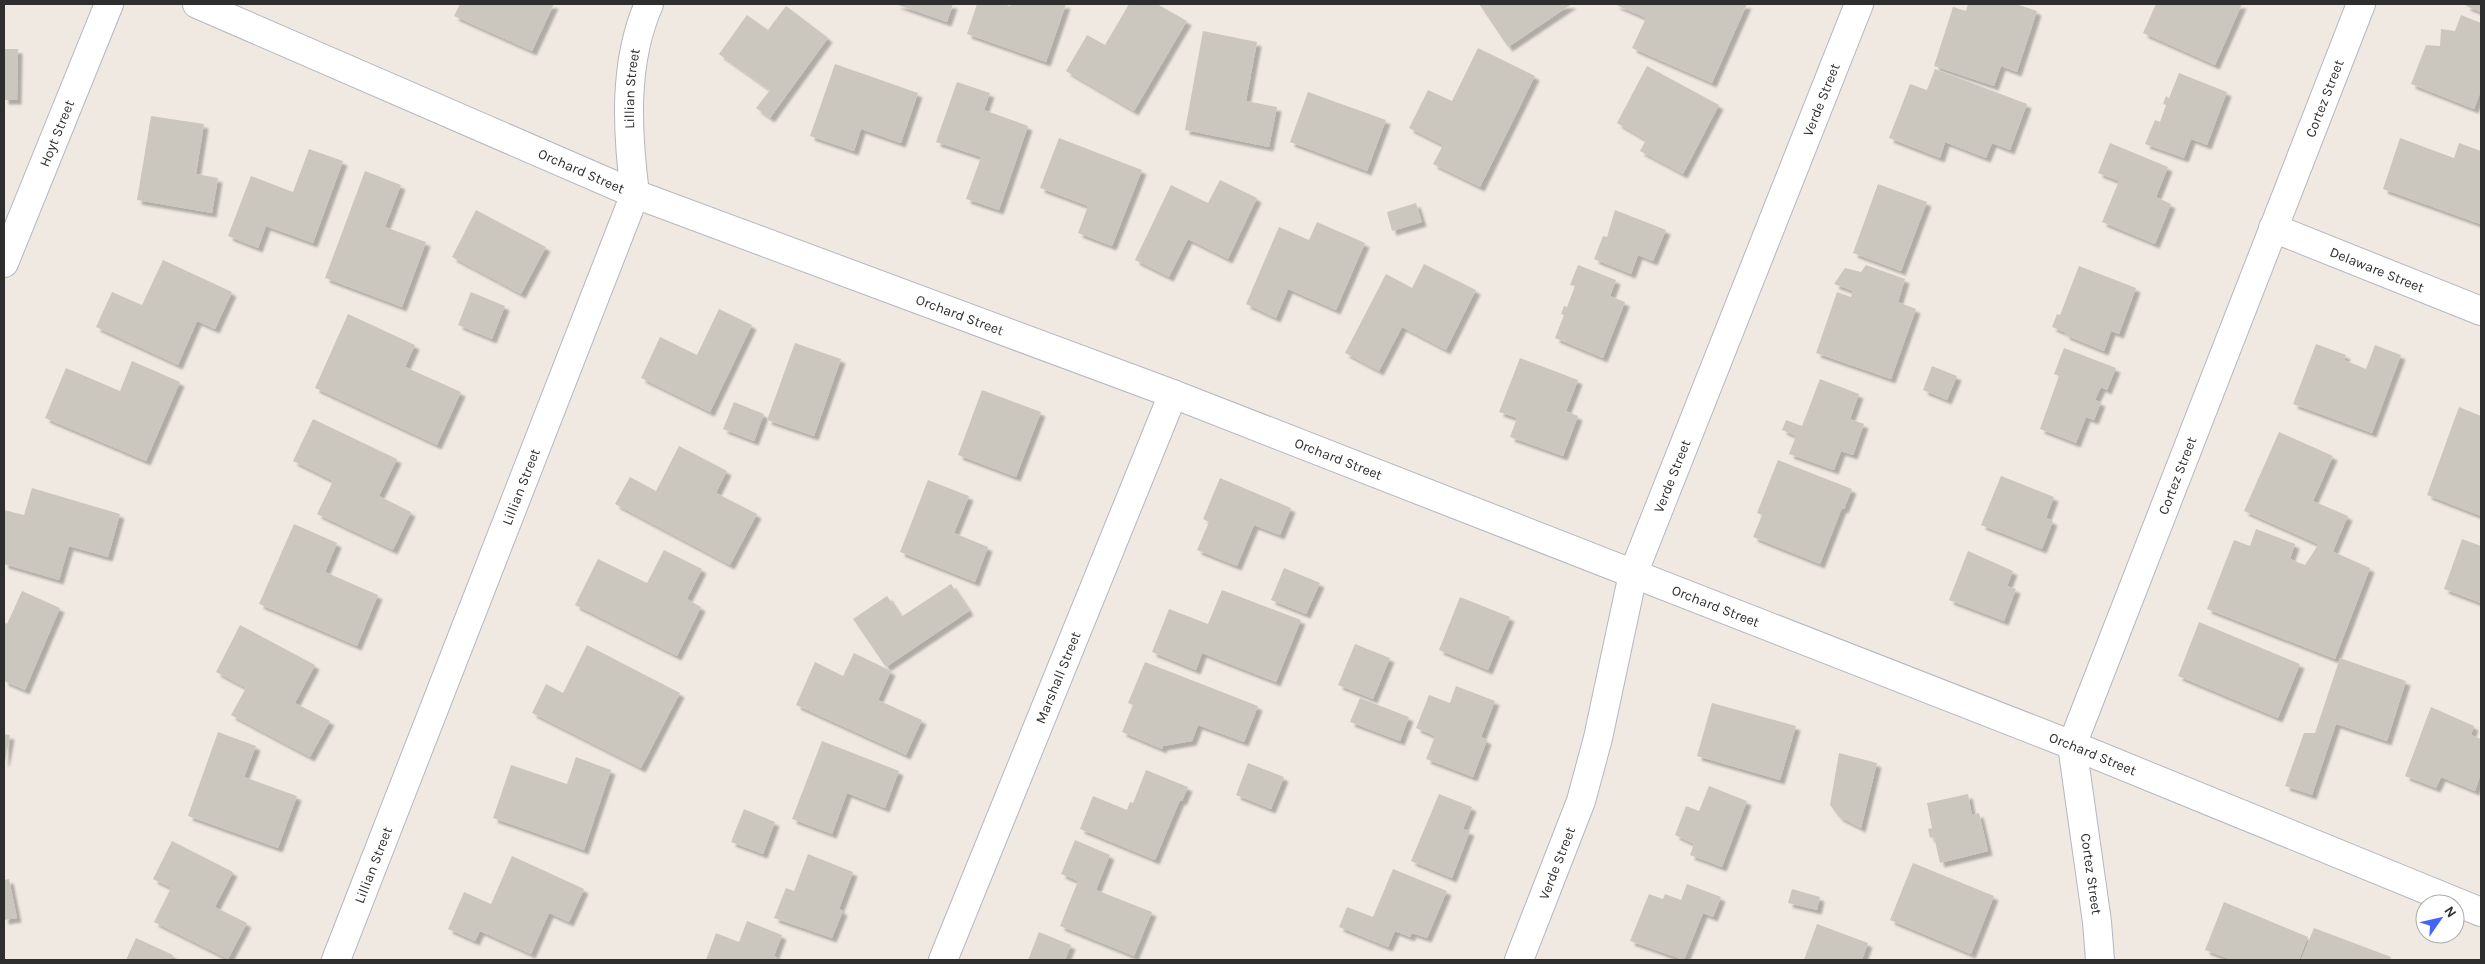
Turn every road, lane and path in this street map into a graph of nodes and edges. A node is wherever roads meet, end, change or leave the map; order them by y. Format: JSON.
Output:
{"nodes":[{"id":1,"x":109,"y":4,"type":"edge"},
{"id":2,"x":199,"y":4,"type":"edge"},
{"id":3,"x":649,"y":4,"type":"edge"},
{"id":4,"x":1859,"y":4,"type":"edge"},
{"id":5,"x":2361,"y":4,"type":"edge"},
{"id":6,"x":635,"y":194,"type":"junction"},
{"id":7,"x":2273,"y":228,"type":"junction"},
{"id":8,"x":4,"y":263,"type":"edge"},
{"id":9,"x":2481,"y":311,"type":"edge"},
{"id":10,"x":1172,"y":394,"type":"junction"},
{"id":11,"x":1634,"y":574,"type":"junction"},
{"id":12,"x":2072,"y":745,"type":"junction"},
{"id":13,"x":2481,"y":912,"type":"edge"},
{"id":14,"x":336,"y":960,"type":"edge"},
{"id":15,"x":943,"y":960,"type":"edge"},
{"id":16,"x":1519,"y":960,"type":"edge"},
{"id":17,"x":2100,"y":960,"type":"edge"}],
"edges":[{"from":1,"to":8,"type":"street","name":"Hoyt Street"},
{"from":2,"to":6,"type":"street","name":"Orchard Street"},
{"from":3,"to":6,"type":"street","name":"Lillian Street"},
{"from":4,"to":11,"type":"street","name":"Verde Street"},
{"from":5,"to":7,"type":"street","name":"Cortez Street"},
{"from":6,"to":10,"type":"street","name":"Orchard Street"},
{"from":6,"to":14,"type":"street","name":"Lillian Street"},
{"from":7,"to":9,"type":"street","name":"Delaware Street"},
{"from":7,"to":12,"type":"street","name":"Cortez Street"},
{"from":10,"to":11,"type":"street","name":"Orchard Street"},
{"from":10,"to":15,"type":"street","name":"Marshall Street"},
{"from":11,"to":12,"type":"street","name":"Orchard Street"},
{"from":11,"to":16,"type":"street","name":"Verde Street"},
{"from":12,"to":13,"type":"street","name":"Orchard Street"},
{"from":12,"to":17,"type":"street","name":"Cortez Street"}]}
